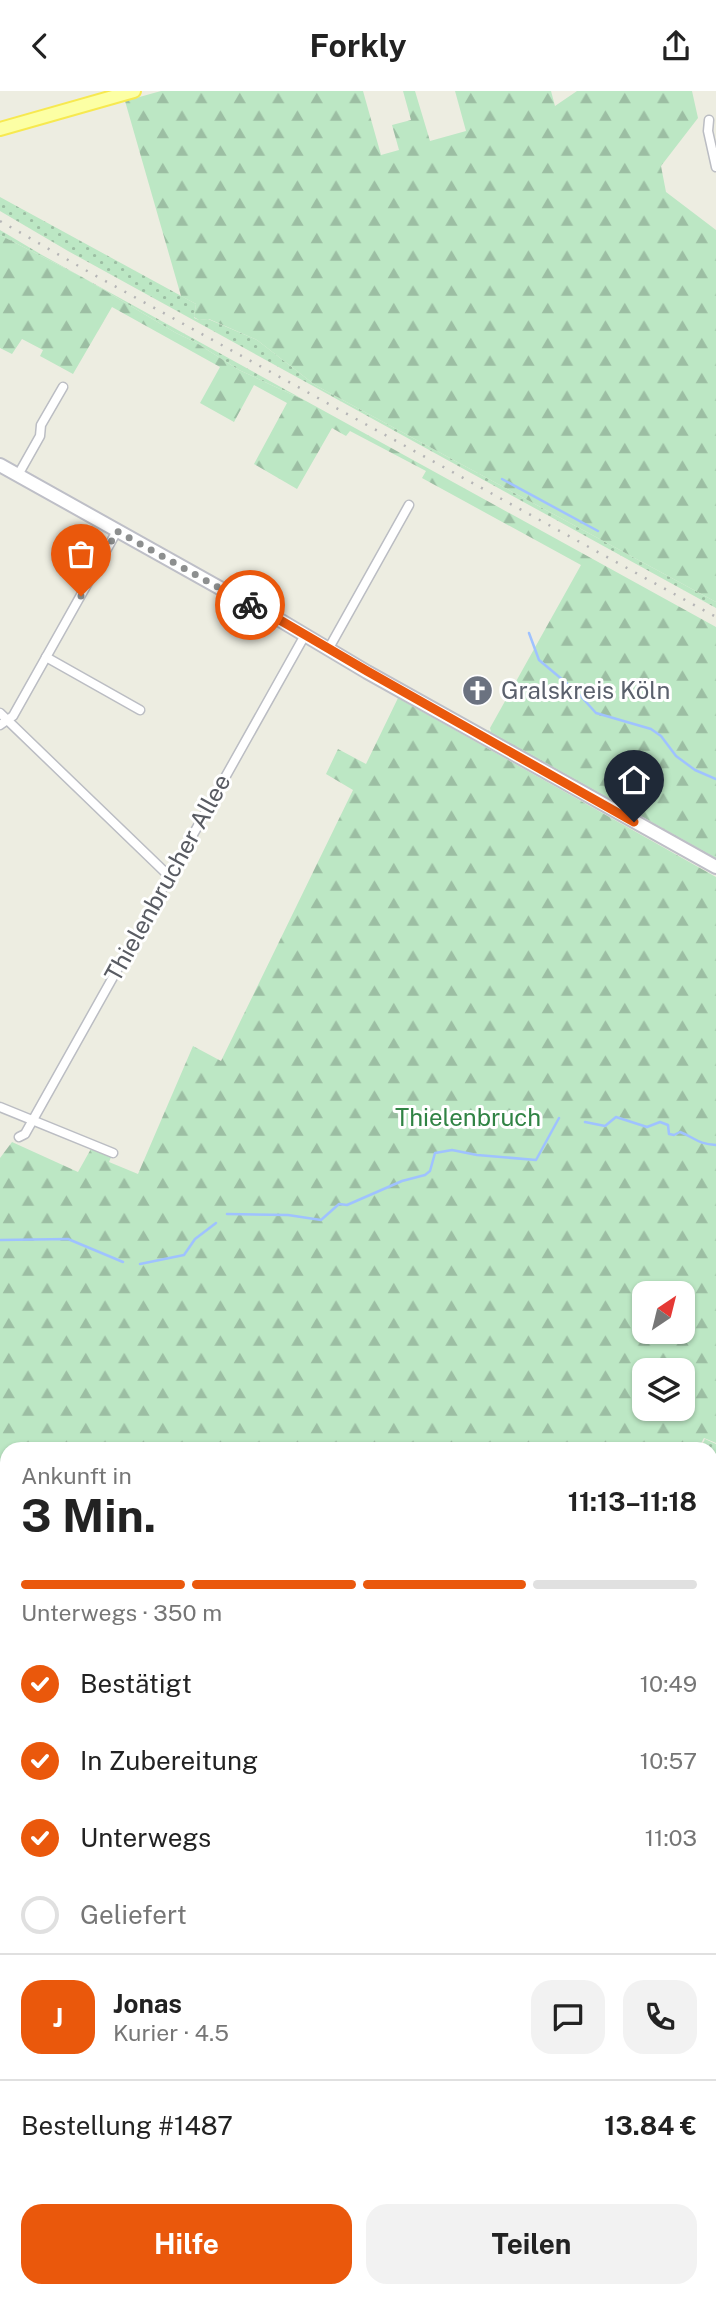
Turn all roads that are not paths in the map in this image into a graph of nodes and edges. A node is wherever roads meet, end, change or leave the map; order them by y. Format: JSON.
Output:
{"nodes":[{"id":1,"x":134,"y":91,"type":"edge"},
{"id":2,"x":709,"y":120,"type":"dead end"},
{"id":3,"x":0,"y":129,"type":"edge"},
{"id":4,"x":716,"y":167,"type":"edge"},
{"id":5,"x":63,"y":387,"type":"dead end"},
{"id":6,"x":0,"y":464,"type":"edge"},
{"id":7,"x":18,"y":475,"type":"junction"},
{"id":8,"x":409,"y":505,"type":"dead end"},
{"id":9,"x":117,"y":531,"type":"junction"},
{"id":10,"x":305,"y":635,"type":"junction"},
{"id":11,"x":328,"y":648,"type":"junction"},
{"id":12,"x":46,"y":657,"type":"junction"},
{"id":13,"x":140,"y":710,"type":"dead end"},
{"id":14,"x":0,"y":713,"type":"edge"},
{"id":15,"x":4,"y":722,"type":"edge"},
{"id":16,"x":716,"y":867,"type":"edge"},
{"id":17,"x":169,"y":876,"type":"junction"},
{"id":18,"x":0,"y":1107,"type":"edge"},
{"id":19,"x":32,"y":1121,"type":"junction"},
{"id":20,"x":19,"y":1137,"type":"dead end"},
{"id":21,"x":113,"y":1153,"type":"dead end"}],
"edges":[{"from":1,"to":3,"type":"main road"},
{"from":2,"to":4,"type":"street"},
{"from":5,"to":7,"type":"street"},
{"from":6,"to":7,"type":"main road"},
{"from":7,"to":9,"type":"main road"},
{"from":8,"to":11,"type":"street"},
{"from":9,"to":10,"type":"main road"},
{"from":9,"to":12,"type":"street"},
{"from":10,"to":11,"type":"main road"},
{"from":10,"to":17,"type":"street","name":"Thielenbrucher Allee"},
{"from":11,"to":16,"type":"main road"},
{"from":12,"to":13,"type":"street"},
{"from":12,"to":15,"type":"street"},
{"from":14,"to":15,"type":"street"},
{"from":15,"to":17,"type":"street"},
{"from":17,"to":19,"type":"street","name":"Thielenbrucher Allee"},
{"from":18,"to":19,"type":"street"},
{"from":19,"to":20,"type":"street","name":"Thielenbrucher Allee"},
{"from":19,"to":21,"type":"street"}]}
